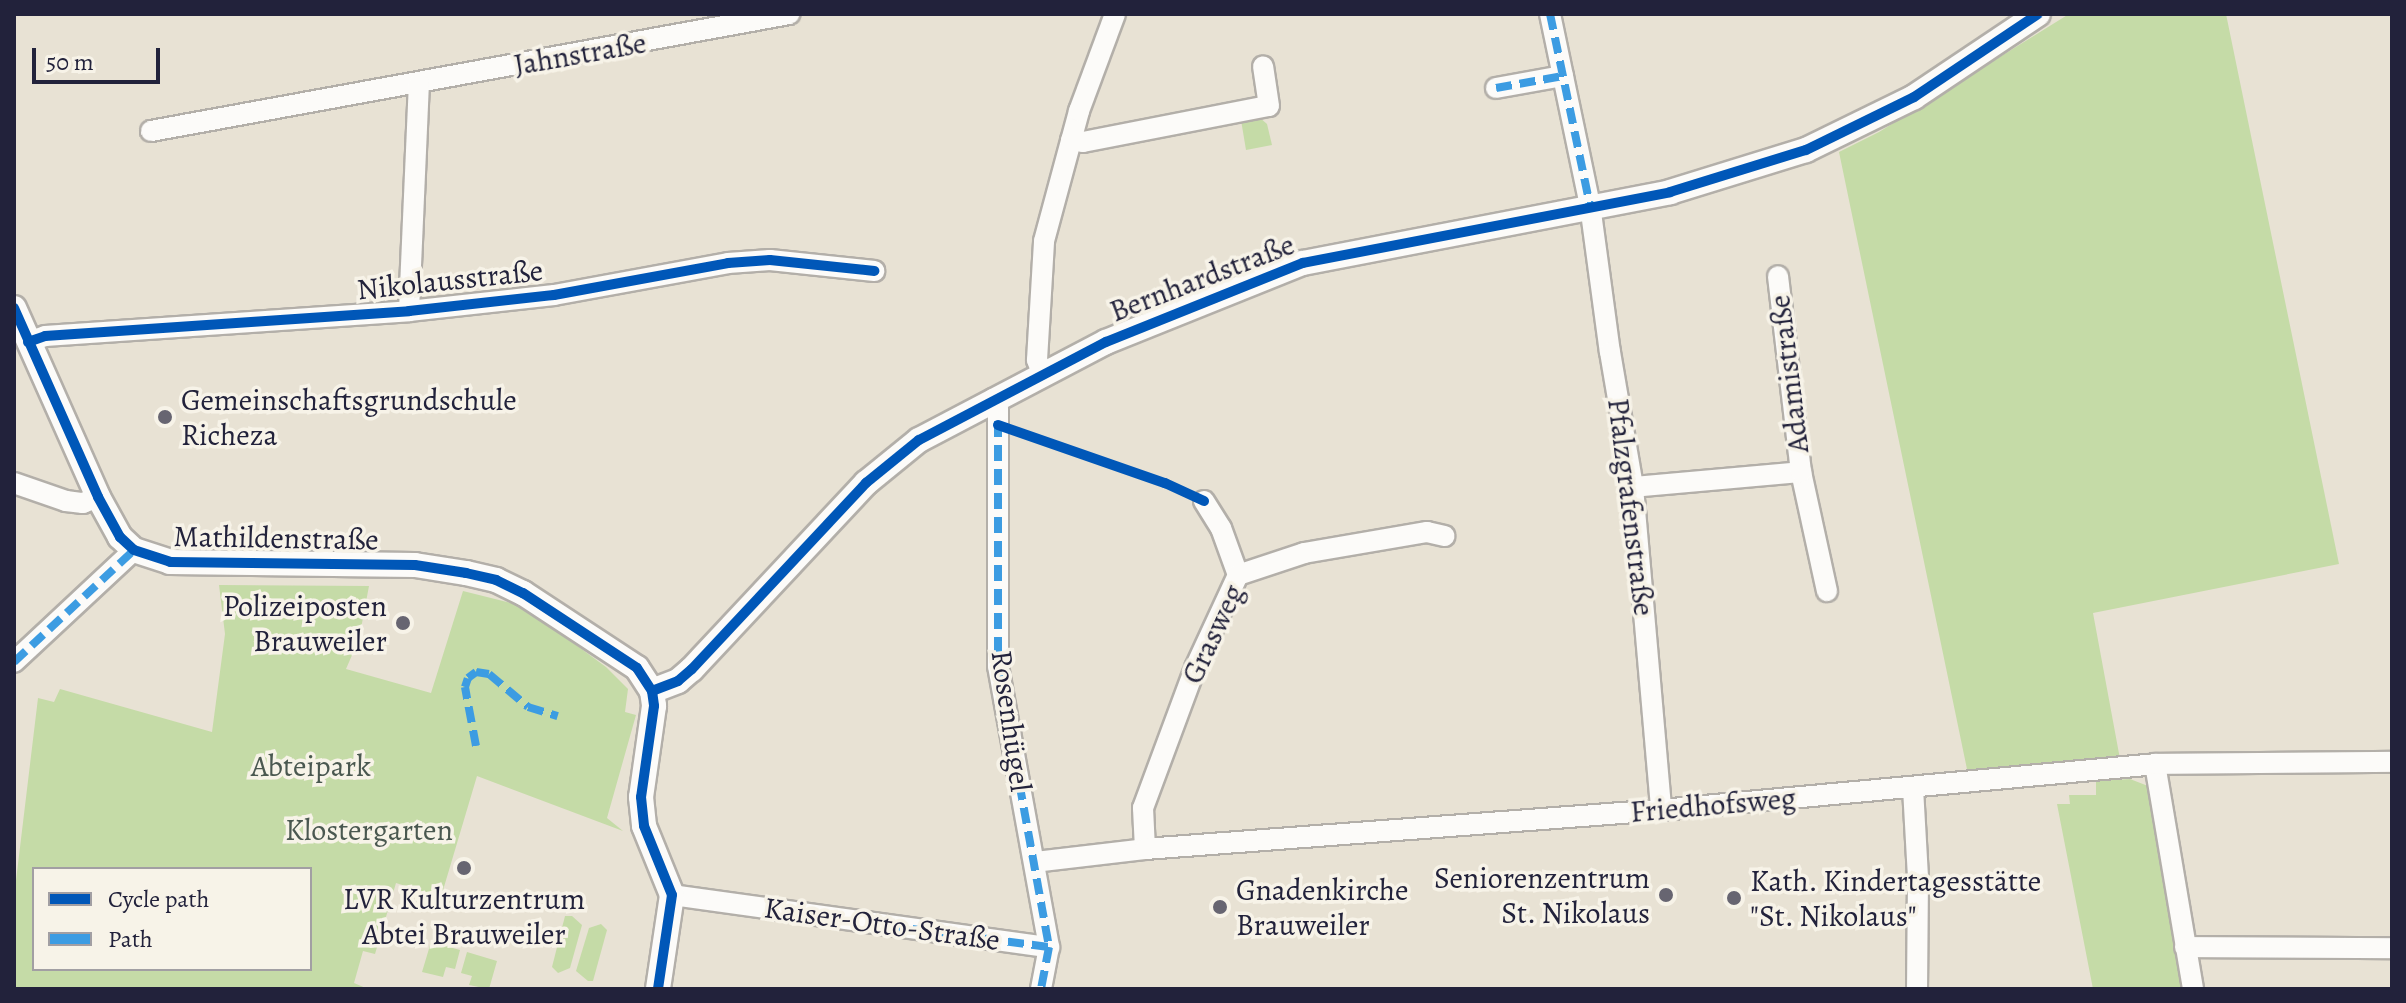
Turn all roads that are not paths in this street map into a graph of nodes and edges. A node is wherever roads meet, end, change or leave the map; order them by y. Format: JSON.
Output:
{"nodes":[{"id":1,"x":789,"y":14,"type":"edge"},
{"id":2,"x":1115,"y":14,"type":"edge"},
{"id":3,"x":1550,"y":14,"type":"edge"},
{"id":4,"x":2038,"y":14,"type":"edge"},
{"id":5,"x":1263,"y":66,"type":"dead end"},
{"id":6,"x":1563,"y":76,"type":"junction"},
{"id":7,"x":419,"y":83,"type":"junction"},
{"id":8,"x":1496,"y":88,"type":"dead end"},
{"id":9,"x":151,"y":131,"type":"dead end"},
{"id":10,"x":1071,"y":140,"type":"junction"},
{"id":11,"x":1590,"y":205,"type":"junction"},
{"id":12,"x":874,"y":271,"type":"dead end"},
{"id":13,"x":1778,"y":276,"type":"dead end"},
{"id":14,"x":14,"y":308,"type":"edge"},
{"id":15,"x":409,"y":311,"type":"junction"},
{"id":16,"x":28,"y":342,"type":"junction"},
{"id":17,"x":1042,"y":373,"type":"junction"},
{"id":18,"x":993,"y":399,"type":"junction"},
{"id":19,"x":1801,"y":472,"type":"junction"},
{"id":20,"x":14,"y":483,"type":"edge"},
{"id":21,"x":1633,"y":487,"type":"junction"},
{"id":22,"x":98,"y":497,"type":"junction"},
{"id":23,"x":1204,"y":501,"type":"dead end"},
{"id":24,"x":1445,"y":536,"type":"dead end"},
{"id":25,"x":134,"y":550,"type":"junction"},
{"id":26,"x":1238,"y":575,"type":"junction"},
{"id":27,"x":1827,"y":591,"type":"dead end"},
{"id":28,"x":14,"y":662,"type":"edge"},
{"id":29,"x":652,"y":691,"type":"junction"},
{"id":30,"x":2392,"y":762,"type":"edge"},
{"id":31,"x":2155,"y":764,"type":"junction"},
{"id":32,"x":1913,"y":788,"type":"junction"},
{"id":33,"x":1661,"y":810,"type":"junction"},
{"id":34,"x":1145,"y":849,"type":"junction"},
{"id":35,"x":1035,"y":862,"type":"junction"},
{"id":36,"x":672,"y":895,"type":"junction"},
{"id":37,"x":1049,"y":947,"type":"junction"},
{"id":38,"x":2185,"y":947,"type":"junction"},
{"id":39,"x":2392,"y":948,"type":"edge"},
{"id":40,"x":658,"y":989,"type":"edge"},
{"id":41,"x":1041,"y":989,"type":"edge"},
{"id":42,"x":1917,"y":989,"type":"edge"},
{"id":43,"x":2193,"y":989,"type":"edge"}],
"edges":[{"from":1,"to":7,"type":"street","name":"Jahnstraße"},
{"from":2,"to":10,"type":"street"},
{"from":3,"to":6,"type":"street","name":"Pfalzgrafenstraße"},
{"from":4,"to":11,"type":"street","name":"Bernhardstraße"},
{"from":5,"to":10,"type":"street"},
{"from":6,"to":8,"type":"street"},
{"from":6,"to":11,"type":"street","name":"Pfalzgrafenstraße"},
{"from":7,"to":9,"type":"street","name":"Jahnstraße"},
{"from":7,"to":15,"type":"street"},
{"from":10,"to":17,"type":"street"},
{"from":11,"to":17,"type":"street","name":"Bernhardstraße"},
{"from":11,"to":21,"type":"street","name":"Pfalzgrafenstraße"},
{"from":12,"to":15,"type":"street","name":"Nikolausstraße"},
{"from":13,"to":19,"type":"street","name":"Adamistraße"},
{"from":14,"to":16,"type":"street","name":"Mathildenstraße"},
{"from":15,"to":16,"type":"street","name":"Nikolausstraße"},
{"from":16,"to":22,"type":"street","name":"Mathildenstraße"},
{"from":17,"to":18,"type":"street","name":"Bernhardstraße"},
{"from":18,"to":29,"type":"street","name":"Bernhardstraße"},
{"from":18,"to":35,"type":"street","name":"Rosenhügel"},
{"from":19,"to":21,"type":"street","name":"Adamistraße"},
{"from":19,"to":27,"type":"street","name":"Adamistraße"},
{"from":20,"to":22,"type":"street"},
{"from":21,"to":33,"type":"street","name":"Pfalzgrafenstraße"},
{"from":22,"to":25,"type":"street","name":"Mathildenstraße"},
{"from":23,"to":26,"type":"street"},
{"from":24,"to":26,"type":"street","name":"Grasweg"},
{"from":25,"to":28,"type":"street"},
{"from":25,"to":29,"type":"street","name":"Mathildenstraße"},
{"from":26,"to":34,"type":"street","name":"Grasweg"},
{"from":29,"to":36,"type":"street"},
{"from":30,"to":31,"type":"street","name":"Friedhofsweg"},
{"from":31,"to":32,"type":"street","name":"Friedhofsweg"},
{"from":31,"to":38,"type":"street"},
{"from":32,"to":33,"type":"street","name":"Friedhofsweg"},
{"from":32,"to":42,"type":"street"},
{"from":33,"to":34,"type":"street","name":"Friedhofsweg"},
{"from":34,"to":35,"type":"street","name":"Friedhofsweg"},
{"from":35,"to":37,"type":"street","name":"Rosenhügel"},
{"from":36,"to":37,"type":"street","name":"Kaiser-Otto-Straße"},
{"from":36,"to":40,"type":"street"},
{"from":37,"to":41,"type":"street"},
{"from":38,"to":39,"type":"street"},
{"from":38,"to":43,"type":"street"}]}
